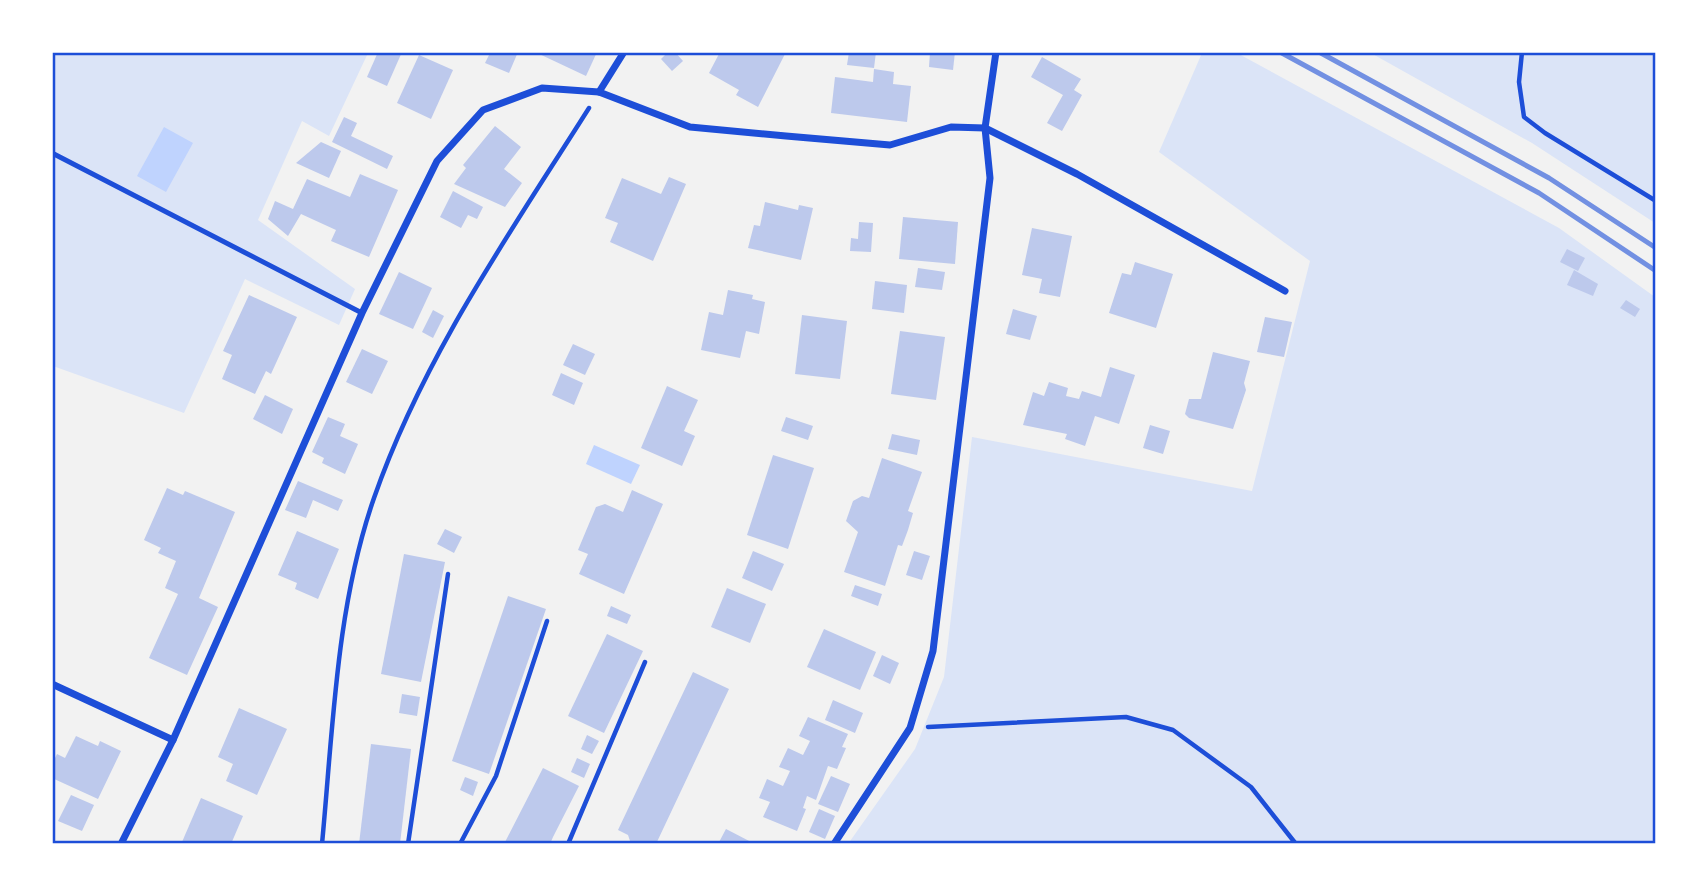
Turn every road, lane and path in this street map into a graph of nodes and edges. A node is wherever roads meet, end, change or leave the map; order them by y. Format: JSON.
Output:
{"nodes":[{"id":1,"x":624,"y":52,"type":"edge"},
{"id":2,"x":996,"y":52,"type":"edge"},
{"id":3,"x":1522,"y":52,"type":"edge"},
{"id":4,"x":599,"y":93,"type":"junction"},
{"id":5,"x":985,"y":128,"type":"junction"},
{"id":6,"x":52,"y":153,"type":"edge"},
{"id":7,"x":1656,"y":201,"type":"edge"},
{"id":8,"x":1285,"y":291,"type":"dead end"},
{"id":9,"x":362,"y":313,"type":"junction"},
{"id":10,"x":449,"y":574,"type":"dead end"},
{"id":11,"x":547,"y":621,"type":"dead end"},
{"id":12,"x":645,"y":663,"type":"dead end"},
{"id":13,"x":52,"y":684,"type":"edge"},
{"id":14,"x":910,"y":728,"type":"junction"},
{"id":15,"x":173,"y":740,"type":"junction"},
{"id":16,"x":121,"y":844,"type":"edge"},
{"id":17,"x":322,"y":844,"type":"edge"},
{"id":18,"x":408,"y":844,"type":"edge"},
{"id":19,"x":460,"y":844,"type":"edge"},
{"id":20,"x":568,"y":844,"type":"edge"},
{"id":21,"x":834,"y":844,"type":"edge"},
{"id":22,"x":1296,"y":844,"type":"edge"}],
"edges":[{"from":1,"to":4,"type":"street"},
{"from":2,"to":5,"type":"street"},
{"from":3,"to":7,"type":"path"},
{"from":4,"to":5,"type":"street"},
{"from":4,"to":9,"type":"street"},
{"from":4,"to":17,"type":"path"},
{"from":5,"to":8,"type":"street"},
{"from":5,"to":14,"type":"street"},
{"from":6,"to":9,"type":"lane"},
{"from":9,"to":15,"type":"street"},
{"from":10,"to":18,"type":"path"},
{"from":11,"to":19,"type":"path"},
{"from":12,"to":20,"type":"path"},
{"from":13,"to":15,"type":"street"},
{"from":14,"to":21,"type":"street"},
{"from":14,"to":22,"type":"path"},
{"from":15,"to":16,"type":"street"}]}
